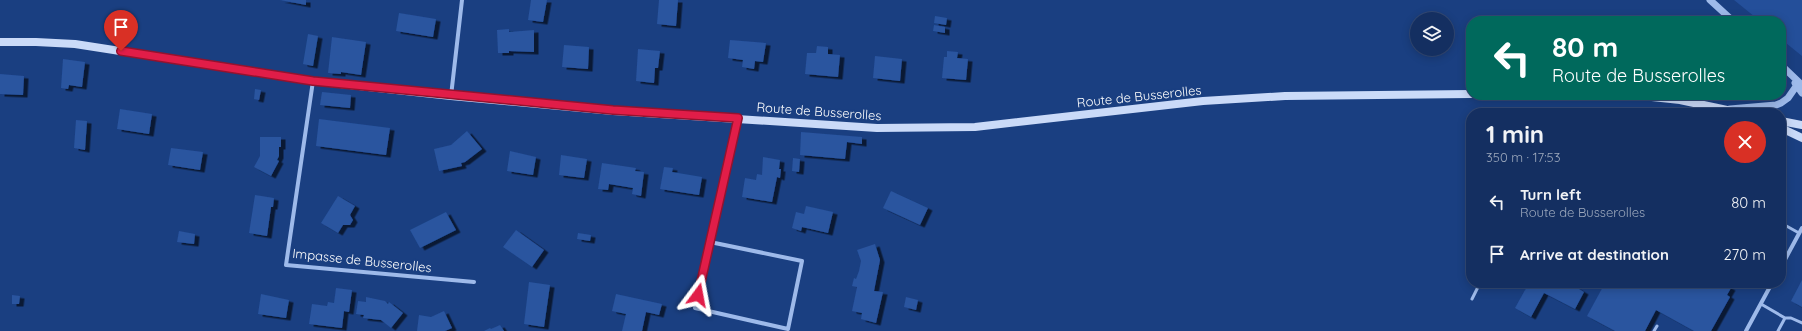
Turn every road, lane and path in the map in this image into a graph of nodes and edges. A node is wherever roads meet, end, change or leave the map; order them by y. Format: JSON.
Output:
{"nodes":[{"id":1,"x":462,"y":0,"type":"edge"},
{"id":2,"x":1710,"y":0,"type":"edge"},
{"id":3,"x":1728,"y":16,"type":"edge"},
{"id":4,"x":0,"y":42,"type":"edge"},
{"id":5,"x":1786,"y":70,"type":"edge"},
{"id":6,"x":313,"y":81,"type":"junction"},
{"id":7,"x":1799,"y":85,"type":"edge"},
{"id":8,"x":1802,"y":93,"type":"edge"},
{"id":9,"x":1466,"y":94,"type":"edge"},
{"id":10,"x":450,"y":96,"type":"junction"},
{"id":11,"x":1786,"y":99,"type":"edge"},
{"id":12,"x":1680,"y":100,"type":"edge"},
{"id":13,"x":1785,"y":100,"type":"edge"},
{"id":14,"x":1721,"y":108,"type":"edge"},
{"id":15,"x":1738,"y":108,"type":"edge"},
{"id":16,"x":738,"y":118,"type":"junction"},
{"id":17,"x":1786,"y":122,"type":"edge"},
{"id":18,"x":1802,"y":125,"type":"edge"},
{"id":19,"x":1786,"y":130,"type":"edge"},
{"id":20,"x":1802,"y":138,"type":"edge"},
{"id":21,"x":1786,"y":226,"type":"edge"},
{"id":22,"x":1802,"y":228,"type":"edge"},
{"id":23,"x":1799,"y":233,"type":"junction"},
{"id":24,"x":710,"y":242,"type":"junction"},
{"id":25,"x":1786,"y":258,"type":"edge"},
{"id":26,"x":474,"y":282,"type":"dead end"},
{"id":27,"x":1478,"y":288,"type":"edge"},
{"id":28,"x":1769,"y":288,"type":"edge"},
{"id":29,"x":1472,"y":299,"type":"dead end"},
{"id":30,"x":1761,"y":304,"type":"junction"},
{"id":31,"x":1785,"y":318,"type":"junction"},
{"id":32,"x":1802,"y":323,"type":"edge"},
{"id":33,"x":1657,"y":326,"type":"dead end"},
{"id":34,"x":1654,"y":331,"type":"edge"},
{"id":35,"x":1746,"y":331,"type":"edge"},
{"id":36,"x":1778,"y":331,"type":"edge"}],
"edges":[{"from":1,"to":10,"type":"street"},
{"from":2,"to":3,"type":"street"},
{"from":4,"to":6,"type":"main road","name":"Route de Busserolles"},
{"from":5,"to":7,"type":"street"},
{"from":6,"to":10,"type":"main road","name":"Route de Busserolles"},
{"from":6,"to":26,"type":"street","name":"Impasse de Busserolles"},
{"from":7,"to":8,"type":"street"},
{"from":7,"to":11,"type":"street"},
{"from":9,"to":16,"type":"main road","name":"Route de Busserolles"},
{"from":10,"to":16,"type":"main road","name":"Route de Busserolles"},
{"from":12,"to":14,"type":"main road"},
{"from":13,"to":15,"type":"street"},
{"from":16,"to":24,"type":"street"},
{"from":17,"to":18,"type":"main road"},
{"from":19,"to":20,"type":"main road"},
{"from":21,"to":23,"type":"lane"},
{"from":22,"to":23,"type":"street"},
{"from":23,"to":25,"type":"street"},
{"from":24,"to":24,"type":"street"},
{"from":27,"to":29,"type":"lane"},
{"from":28,"to":30,"type":"street"},
{"from":30,"to":31,"type":"lane"},
{"from":30,"to":35,"type":"street"},
{"from":31,"to":32,"type":"lane"},
{"from":31,"to":36,"type":"lane"},
{"from":33,"to":34,"type":"lane"}]}
